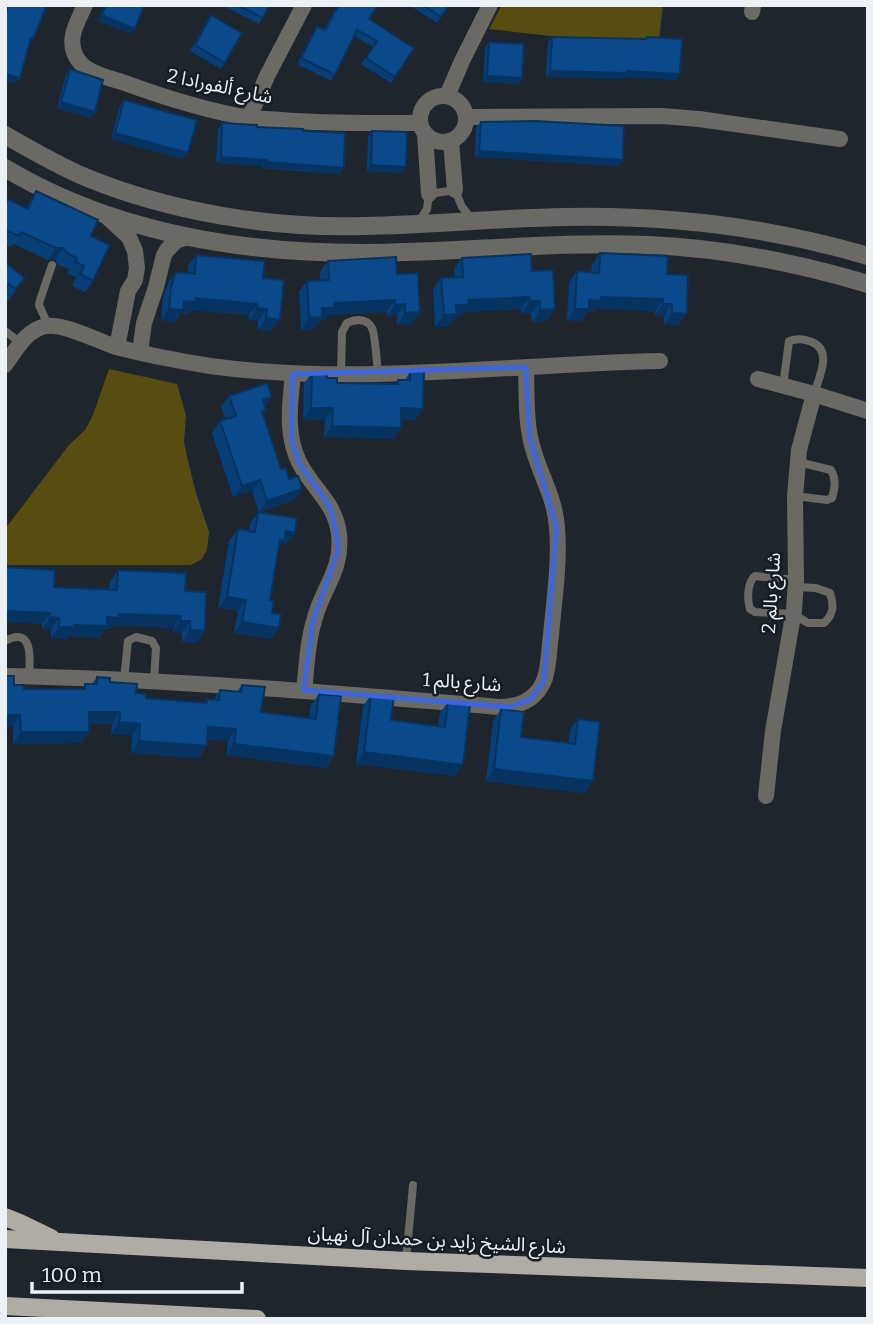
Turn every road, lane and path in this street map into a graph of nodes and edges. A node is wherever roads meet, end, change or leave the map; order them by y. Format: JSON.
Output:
{"nodes":[{"id":1,"x":85,"y":5,"type":"edge"},
{"id":2,"x":304,"y":5,"type":"edge"},
{"id":3,"x":490,"y":5,"type":"edge"},
{"id":4,"x":447,"y":96,"type":"junction"},
{"id":5,"x":467,"y":117,"type":"junction"},
{"id":6,"x":249,"y":118,"type":"junction"},
{"id":7,"x":423,"y":128,"type":"junction"},
{"id":8,"x":5,"y":135,"type":"edge"},
{"id":9,"x":840,"y":139,"type":"dead end"},
{"id":10,"x":450,"y":141,"type":"junction"},
{"id":11,"x":5,"y":158,"type":"edge"},
{"id":12,"x":53,"y":162,"type":"junction"},
{"id":13,"x":5,"y":168,"type":"edge"},
{"id":14,"x":455,"y":190,"type":"junction"},
{"id":15,"x":429,"y":194,"type":"junction"},
{"id":16,"x":102,"y":213,"type":"junction"},
{"id":17,"x":474,"y":221,"type":"junction"},
{"id":18,"x":703,"y":223,"type":"junction"},
{"id":19,"x":417,"y":224,"type":"junction"},
{"id":20,"x":188,"y":237,"type":"junction"},
{"id":21,"x":649,"y":245,"type":"junction"},
{"id":22,"x":868,"y":256,"type":"edge"},
{"id":23,"x":136,"y":261,"type":"junction"},
{"id":24,"x":52,"y":265,"type":"dead end"},
{"id":25,"x":160,"y":268,"type":"junction"},
{"id":26,"x":868,"y":284,"type":"edge"},
{"id":27,"x":128,"y":291,"type":"junction"},
{"id":28,"x":152,"y":296,"type":"junction"},
{"id":29,"x":48,"y":326,"type":"junction"},
{"id":30,"x":5,"y":331,"type":"edge"},
{"id":31,"x":21,"y":343,"type":"junction"},
{"id":32,"x":117,"y":347,"type":"junction"},
{"id":33,"x":140,"y":352,"type":"junction"},
{"id":34,"x":660,"y":361,"type":"dead end"},
{"id":35,"x":5,"y":365,"type":"edge"},
{"id":36,"x":526,"y":367,"type":"junction"},
{"id":37,"x":378,"y":373,"type":"junction"},
{"id":38,"x":293,"y":374,"type":"junction"},
{"id":39,"x":341,"y":374,"type":"junction"},
{"id":40,"x":758,"y":379,"type":"dead end"},
{"id":41,"x":783,"y":386,"type":"junction"},
{"id":42,"x":814,"y":394,"type":"junction"},
{"id":43,"x":868,"y":411,"type":"edge"},
{"id":44,"x":798,"y":462,"type":"junction"},
{"id":45,"x":795,"y":496,"type":"junction"},
{"id":46,"x":796,"y":584,"type":"junction"},
{"id":47,"x":793,"y":614,"type":"junction"},
{"id":48,"x":5,"y":641,"type":"edge"},
{"id":49,"x":5,"y":676,"type":"edge"},
{"id":50,"x":29,"y":677,"type":"junction"},
{"id":51,"x":124,"y":680,"type":"junction"},
{"id":52,"x":154,"y":681,"type":"junction"},
{"id":53,"x":304,"y":690,"type":"junction"},
{"id":54,"x":766,"y":796,"type":"dead end"},
{"id":55,"x":413,"y":1185,"type":"dead end"},
{"id":56,"x":5,"y":1217,"type":"edge"},
{"id":57,"x":5,"y":1239,"type":"edge"},
{"id":58,"x":57,"y":1242,"type":"junction"},
{"id":59,"x":406,"y":1261,"type":"junction"},
{"id":60,"x":868,"y":1278,"type":"edge"},
{"id":61,"x":5,"y":1307,"type":"edge"},
{"id":62,"x":257,"y":1319,"type":"edge"}],
"edges":[{"from":1,"to":6,"type":"street","name":"شارع ألفورادا 2"},
{"from":2,"to":6,"type":"street"},
{"from":3,"to":4,"type":"street"},
{"from":4,"to":5,"type":"street"},
{"from":4,"to":7,"type":"street"},
{"from":5,"to":9,"type":"street"},
{"from":5,"to":10,"type":"street"},
{"from":6,"to":7,"type":"street","name":"شارع ألفورادا 2"},
{"from":7,"to":10,"type":"street"},
{"from":7,"to":15,"type":"street"},
{"from":8,"to":12,"type":"street"},
{"from":10,"to":14,"type":"street"},
{"from":11,"to":12,"type":"street"},
{"from":12,"to":19,"type":"street"},
{"from":13,"to":16,"type":"street"},
{"from":14,"to":15,"type":"lane"},
{"from":14,"to":17,"type":"lane"},
{"from":15,"to":19,"type":"lane"},
{"from":16,"to":20,"type":"street"},
{"from":16,"to":23,"type":"street"},
{"from":17,"to":18,"type":"street"},
{"from":17,"to":19,"type":"street"},
{"from":18,"to":21,"type":"street"},
{"from":18,"to":22,"type":"street"},
{"from":20,"to":21,"type":"street"},
{"from":20,"to":25,"type":"street"},
{"from":21,"to":26,"type":"street"},
{"from":23,"to":25,"type":"street"},
{"from":23,"to":27,"type":"street"},
{"from":24,"to":29,"type":"lane"},
{"from":25,"to":28,"type":"street"},
{"from":27,"to":28,"type":"street"},
{"from":27,"to":32,"type":"street"},
{"from":28,"to":33,"type":"street"},
{"from":29,"to":31,"type":"street"},
{"from":29,"to":32,"type":"street"},
{"from":30,"to":31,"type":"lane"},
{"from":31,"to":35,"type":"street"},
{"from":32,"to":33,"type":"street"},
{"from":33,"to":38,"type":"street"},
{"from":34,"to":36,"type":"street"},
{"from":36,"to":37,"type":"street"},
{"from":36,"to":53,"type":"street","name":"شارع بالم 1"},
{"from":37,"to":39,"type":"street"},
{"from":37,"to":39,"type":"lane"},
{"from":38,"to":39,"type":"street"},
{"from":38,"to":53,"type":"street"},
{"from":40,"to":41,"type":"street"},
{"from":41,"to":42,"type":"street"},
{"from":41,"to":42,"type":"lane"},
{"from":42,"to":43,"type":"street"},
{"from":42,"to":44,"type":"street","name":"شارع بالم 2"},
{"from":44,"to":45,"type":"street","name":"شارع بالم 2"},
{"from":44,"to":45,"type":"lane"},
{"from":45,"to":46,"type":"street","name":"شارع بالم 2"},
{"from":46,"to":47,"type":"street","name":"شارع بالم 2"},
{"from":46,"to":47,"type":"lane"},
{"from":46,"to":47,"type":"lane"},
{"from":47,"to":54,"type":"street","name":"شارع بالم 2"},
{"from":48,"to":50,"type":"lane"},
{"from":49,"to":50,"type":"street","name":"شارع بالم 1"},
{"from":50,"to":51,"type":"street","name":"شارع بالم 1"},
{"from":51,"to":52,"type":"street","name":"شارع بالم 1"},
{"from":51,"to":52,"type":"lane"},
{"from":52,"to":53,"type":"street","name":"شارع بالم 1"},
{"from":55,"to":59,"type":"lane"},
{"from":56,"to":58,"type":"main road"},
{"from":57,"to":58,"type":"main road","name":"شارع الشيخ زايد بن حمدان آل نهيان"},
{"from":58,"to":59,"type":"main road","name":"شارع الشيخ زايد بن حمدان آل نهيان"},
{"from":59,"to":60,"type":"main road","name":"شارع الشيخ زايد بن حمدان آل نهيان"},
{"from":61,"to":62,"type":"main road"}]}
